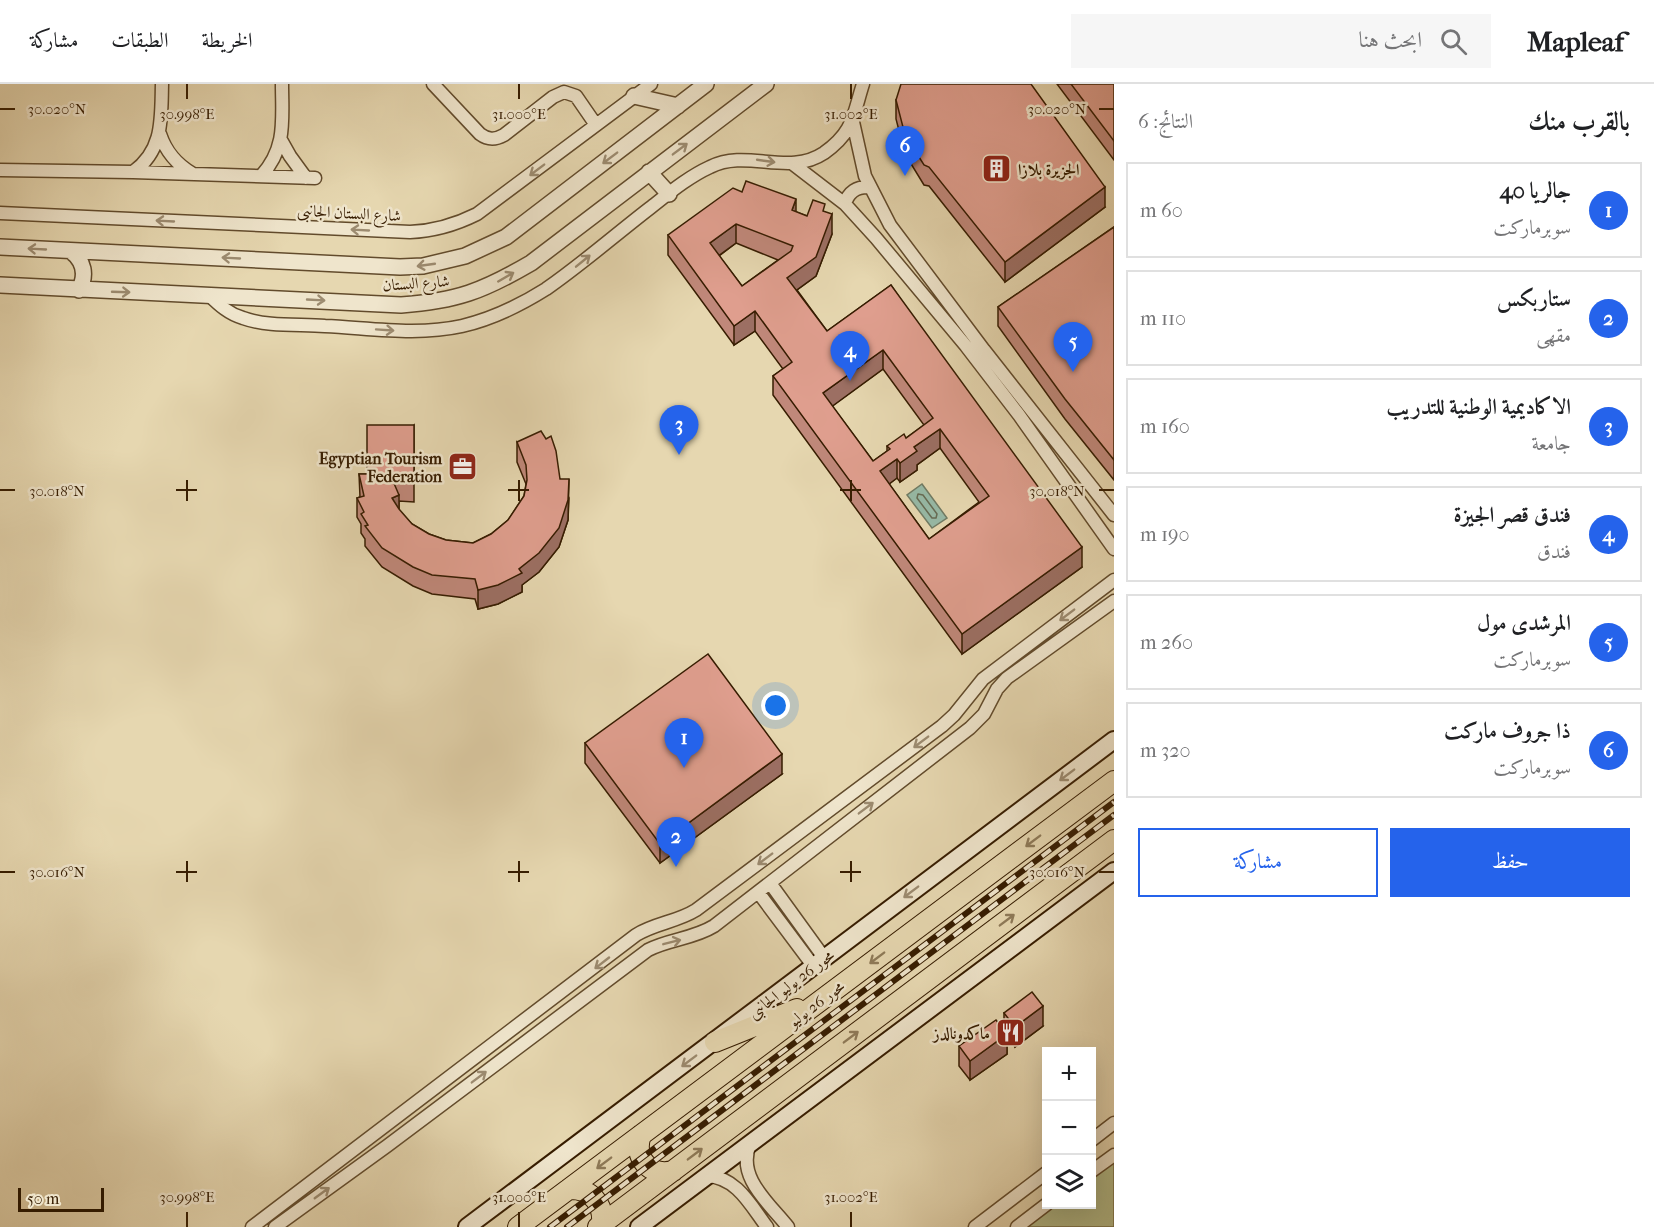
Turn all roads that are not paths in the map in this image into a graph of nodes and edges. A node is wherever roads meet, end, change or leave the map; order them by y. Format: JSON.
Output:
{"nodes":[{"id":1,"x":162,"y":84,"type":"edge"},
{"id":2,"x":282,"y":84,"type":"edge"},
{"id":3,"x":433,"y":84,"type":"edge"},
{"id":4,"x":651,"y":84,"type":"edge"},
{"id":5,"x":706,"y":84,"type":"edge"},
{"id":6,"x":766,"y":84,"type":"edge"},
{"id":7,"x":863,"y":84,"type":"edge"},
{"id":8,"x":634,"y":96,"type":"junction"},
{"id":9,"x":678,"y":106,"type":"junction"},
{"id":10,"x":853,"y":122,"type":"junction"},
{"id":11,"x":596,"y":125,"type":"junction"},
{"id":12,"x":160,"y":134,"type":"junction"},
{"id":13,"x":281,"y":140,"type":"junction"},
{"id":14,"x":793,"y":164,"type":"junction"},
{"id":15,"x":0,"y":170,"type":"edge"},
{"id":16,"x":133,"y":172,"type":"junction"},
{"id":17,"x":649,"y":172,"type":"junction"},
{"id":18,"x":193,"y":174,"type":"junction"},
{"id":19,"x":261,"y":176,"type":"junction"},
{"id":20,"x":870,"y":187,"type":"junction"},
{"id":21,"x":669,"y":194,"type":"junction"},
{"id":22,"x":845,"y":204,"type":"junction"},
{"id":23,"x":0,"y":213,"type":"edge"},
{"id":24,"x":0,"y":247,"type":"edge"},
{"id":25,"x":71,"y":250,"type":"junction"},
{"id":26,"x":0,"y":285,"type":"edge"},
{"id":27,"x":79,"y":290,"type":"junction"},
{"id":28,"x":209,"y":295,"type":"junction"},
{"id":29,"x":1028,"y":406,"type":"junction"},
{"id":30,"x":1019,"y":415,"type":"junction"},
{"id":31,"x":1114,"y":515,"type":"edge"},
{"id":32,"x":1109,"y":532,"type":"edge"},
{"id":33,"x":1114,"y":549,"type":"edge"},
{"id":34,"x":1114,"y":580,"type":"edge"},
{"id":35,"x":1114,"y":601,"type":"edge"},
{"id":36,"x":1114,"y":740,"type":"edge"},
{"id":37,"x":1114,"y":781,"type":"edge"},
{"id":38,"x":835,"y":807,"type":"junction"},
{"id":39,"x":847,"y":822,"type":"junction"},
{"id":40,"x":1114,"y":840,"type":"edge"},
{"id":41,"x":1114,"y":871,"type":"edge"},
{"id":42,"x":770,"y":884,"type":"junction"},
{"id":43,"x":759,"y":892,"type":"junction"},
{"id":44,"x":820,"y":963,"type":"junction"},
{"id":45,"x":579,"y":981,"type":"junction"},
{"id":46,"x":589,"y":995,"type":"junction"},
{"id":47,"x":822,"y":999,"type":"junction"},
{"id":48,"x":715,"y":1041,"type":"junction"},
{"id":49,"x":1114,"y":1123,"type":"edge"},
{"id":50,"x":641,"y":1135,"type":"junction"},
{"id":51,"x":1096,"y":1137,"type":"edge"},
{"id":52,"x":750,"y":1144,"type":"junction"},
{"id":53,"x":1114,"y":1155,"type":"edge"},
{"id":54,"x":1096,"y":1169,"type":"edge"},
{"id":55,"x":673,"y":1171,"type":"junction"},
{"id":56,"x":707,"y":1176,"type":"junction"},
{"id":57,"x":1042,"y":1177,"type":"edge"},
{"id":58,"x":569,"y":1189,"type":"junction"},
{"id":59,"x":1042,"y":1208,"type":"edge"},
{"id":60,"x":600,"y":1226,"type":"edge"},
{"id":61,"x":252,"y":1227,"type":"edge"},
{"id":62,"x":275,"y":1227,"type":"edge"},
{"id":63,"x":467,"y":1227,"type":"edge"},
{"id":64,"x":518,"y":1227,"type":"edge"},
{"id":65,"x":639,"y":1227,"type":"edge"},
{"id":66,"x":767,"y":1227,"type":"edge"},
{"id":67,"x":788,"y":1227,"type":"edge"},
{"id":68,"x":975,"y":1227,"type":"edge"},
{"id":69,"x":1017,"y":1227,"type":"edge"}],
"edges":[{"from":1,"to":12,"type":"street"},
{"from":2,"to":13,"type":"street"},
{"from":3,"to":11,"type":"street"},
{"from":4,"to":8,"type":"street","name":"شارع البستان الجانبى"},
{"from":5,"to":9,"type":"street","name":"شارع البستان"},
{"from":17,"to":6,"type":"street","name":"شارع البستان","one_way":true},
{"from":7,"to":10,"type":"street"},
{"from":8,"to":9,"type":"street"},
{"from":8,"to":11,"type":"street","name":"شارع البستان الجانبى"},
{"from":9,"to":25,"type":"street","name":"شارع البستان","one_way":true},
{"from":10,"to":14,"type":"street"},
{"from":10,"to":20,"type":"street"},
{"from":11,"to":23,"type":"street","name":"شارع البستان الجانبى","one_way":true},
{"from":12,"to":16,"type":"street"},
{"from":12,"to":18,"type":"street"},
{"from":13,"to":19,"type":"street"},
{"from":13,"to":19,"type":"street"},
{"from":21,"to":14,"type":"street","one_way":true},
{"from":14,"to":22,"type":"street"},
{"from":15,"to":16,"type":"street"},
{"from":16,"to":18,"type":"street"},
{"from":17,"to":21,"type":"street"},
{"from":28,"to":17,"type":"street","name":"شارع البستان","one_way":true},
{"from":18,"to":19,"type":"street"},
{"from":20,"to":22,"type":"street"},
{"from":20,"to":29,"type":"street"},
{"from":28,"to":21,"type":"street","one_way":true},
{"from":22,"to":30,"type":"street"},
{"from":25,"to":24,"type":"street","name":"شارع البستان","one_way":true},
{"from":25,"to":27,"type":"street"},
{"from":26,"to":27,"type":"street","name":"شارع البستان"},
{"from":27,"to":28,"type":"street","name":"شارع البستان","one_way":true},
{"from":29,"to":30,"type":"street"},
{"from":29,"to":31,"type":"street"},
{"from":30,"to":32,"type":"street"},
{"from":32,"to":33,"type":"street"},
{"from":34,"to":38,"type":"street","one_way":true},
{"from":39,"to":35,"type":"street","one_way":true},
{"from":36,"to":44,"type":"main road","name":"محور 26 يوليو الجانبى","one_way":true},
{"from":37,"to":47,"type":"highway","name":"محور 26 يوليو","one_way":true},
{"from":38,"to":39,"type":"street"},
{"from":38,"to":45,"type":"street","one_way":true},
{"from":39,"to":42,"type":"street"},
{"from":55,"to":40,"type":"highway","one_way":true},
{"from":41,"to":52,"type":"main road"},
{"from":42,"to":43,"type":"street"},
{"from":42,"to":44,"type":"street"},
{"from":43,"to":44,"type":"street"},
{"from":46,"to":43,"type":"street","one_way":true},
{"from":44,"to":48,"type":"main road","name":"محور 26 يوليو الجانبى"},
{"from":45,"to":46,"type":"street"},
{"from":45,"to":61,"type":"street"},
{"from":62,"to":46,"type":"street","one_way":true},
{"from":47,"to":48,"type":"highway"},
{"from":47,"to":50,"type":"highway","name":"محور 26 يوليو"},
{"from":48,"to":63,"type":"main road","name":"محور 26 يوليو الجانبى","one_way":true},
{"from":49,"to":51,"type":"street"},
{"from":50,"to":55,"type":"highway"},
{"from":50,"to":58,"type":"highway","name":"محور 26 يوليو","one_way":true},
{"from":52,"to":56,"type":"main road"},
{"from":52,"to":67,"type":"street"},
{"from":53,"to":54,"type":"street"},
{"from":55,"to":60,"type":"highway"},
{"from":56,"to":65,"type":"main road"},
{"from":56,"to":66,"type":"street"},
{"from":57,"to":68,"type":"street"},
{"from":58,"to":60,"type":"highway"},
{"from":58,"to":64,"type":"highway","name":"محور 26 يوليو"},
{"from":59,"to":69,"type":"street"}]}
